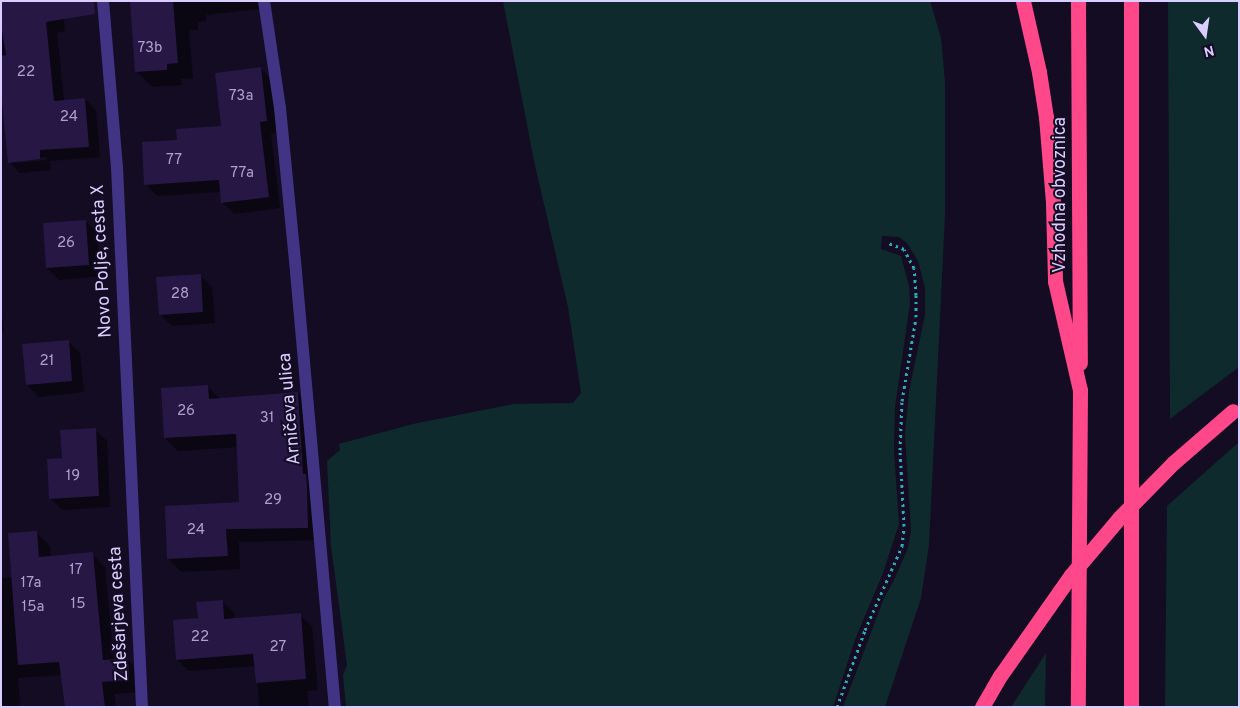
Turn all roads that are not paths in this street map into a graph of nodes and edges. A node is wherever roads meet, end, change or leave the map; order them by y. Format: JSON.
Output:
{"nodes":[{"id":1,"x":103,"y":1,"type":"edge"},
{"id":2,"x":264,"y":1,"type":"edge"},
{"id":3,"x":1023,"y":1,"type":"edge"},
{"id":4,"x":1078,"y":1,"type":"edge"},
{"id":5,"x":1130,"y":1,"type":"edge"},
{"id":6,"x":1080,"y":390,"type":"junction"},
{"id":7,"x":1236,"y":409,"type":"edge"},
{"id":8,"x":132,"y":519,"type":"joint"},
{"id":9,"x":142,"y":707,"type":"edge"},
{"id":10,"x":335,"y":707,"type":"edge"},
{"id":11,"x":982,"y":707,"type":"edge"},
{"id":12,"x":1078,"y":707,"type":"edge"},
{"id":13,"x":1131,"y":707,"type":"edge"}],
"edges":[{"from":1,"to":8,"type":"street","name":"Novo Polje, cesta X"},
{"from":2,"to":10,"type":"street","name":"Arničeva ulica"},
{"from":3,"to":6,"type":"highway"},
{"from":4,"to":6,"type":"highway","name":"Vzhodna obvoznica"},
{"from":5,"to":13,"type":"highway"},
{"from":6,"to":12,"type":"highway"},
{"from":7,"to":11,"type":"highway","bridge":true},
{"from":8,"to":9,"type":"street","name":"Zdešarjeva cesta"}]}
